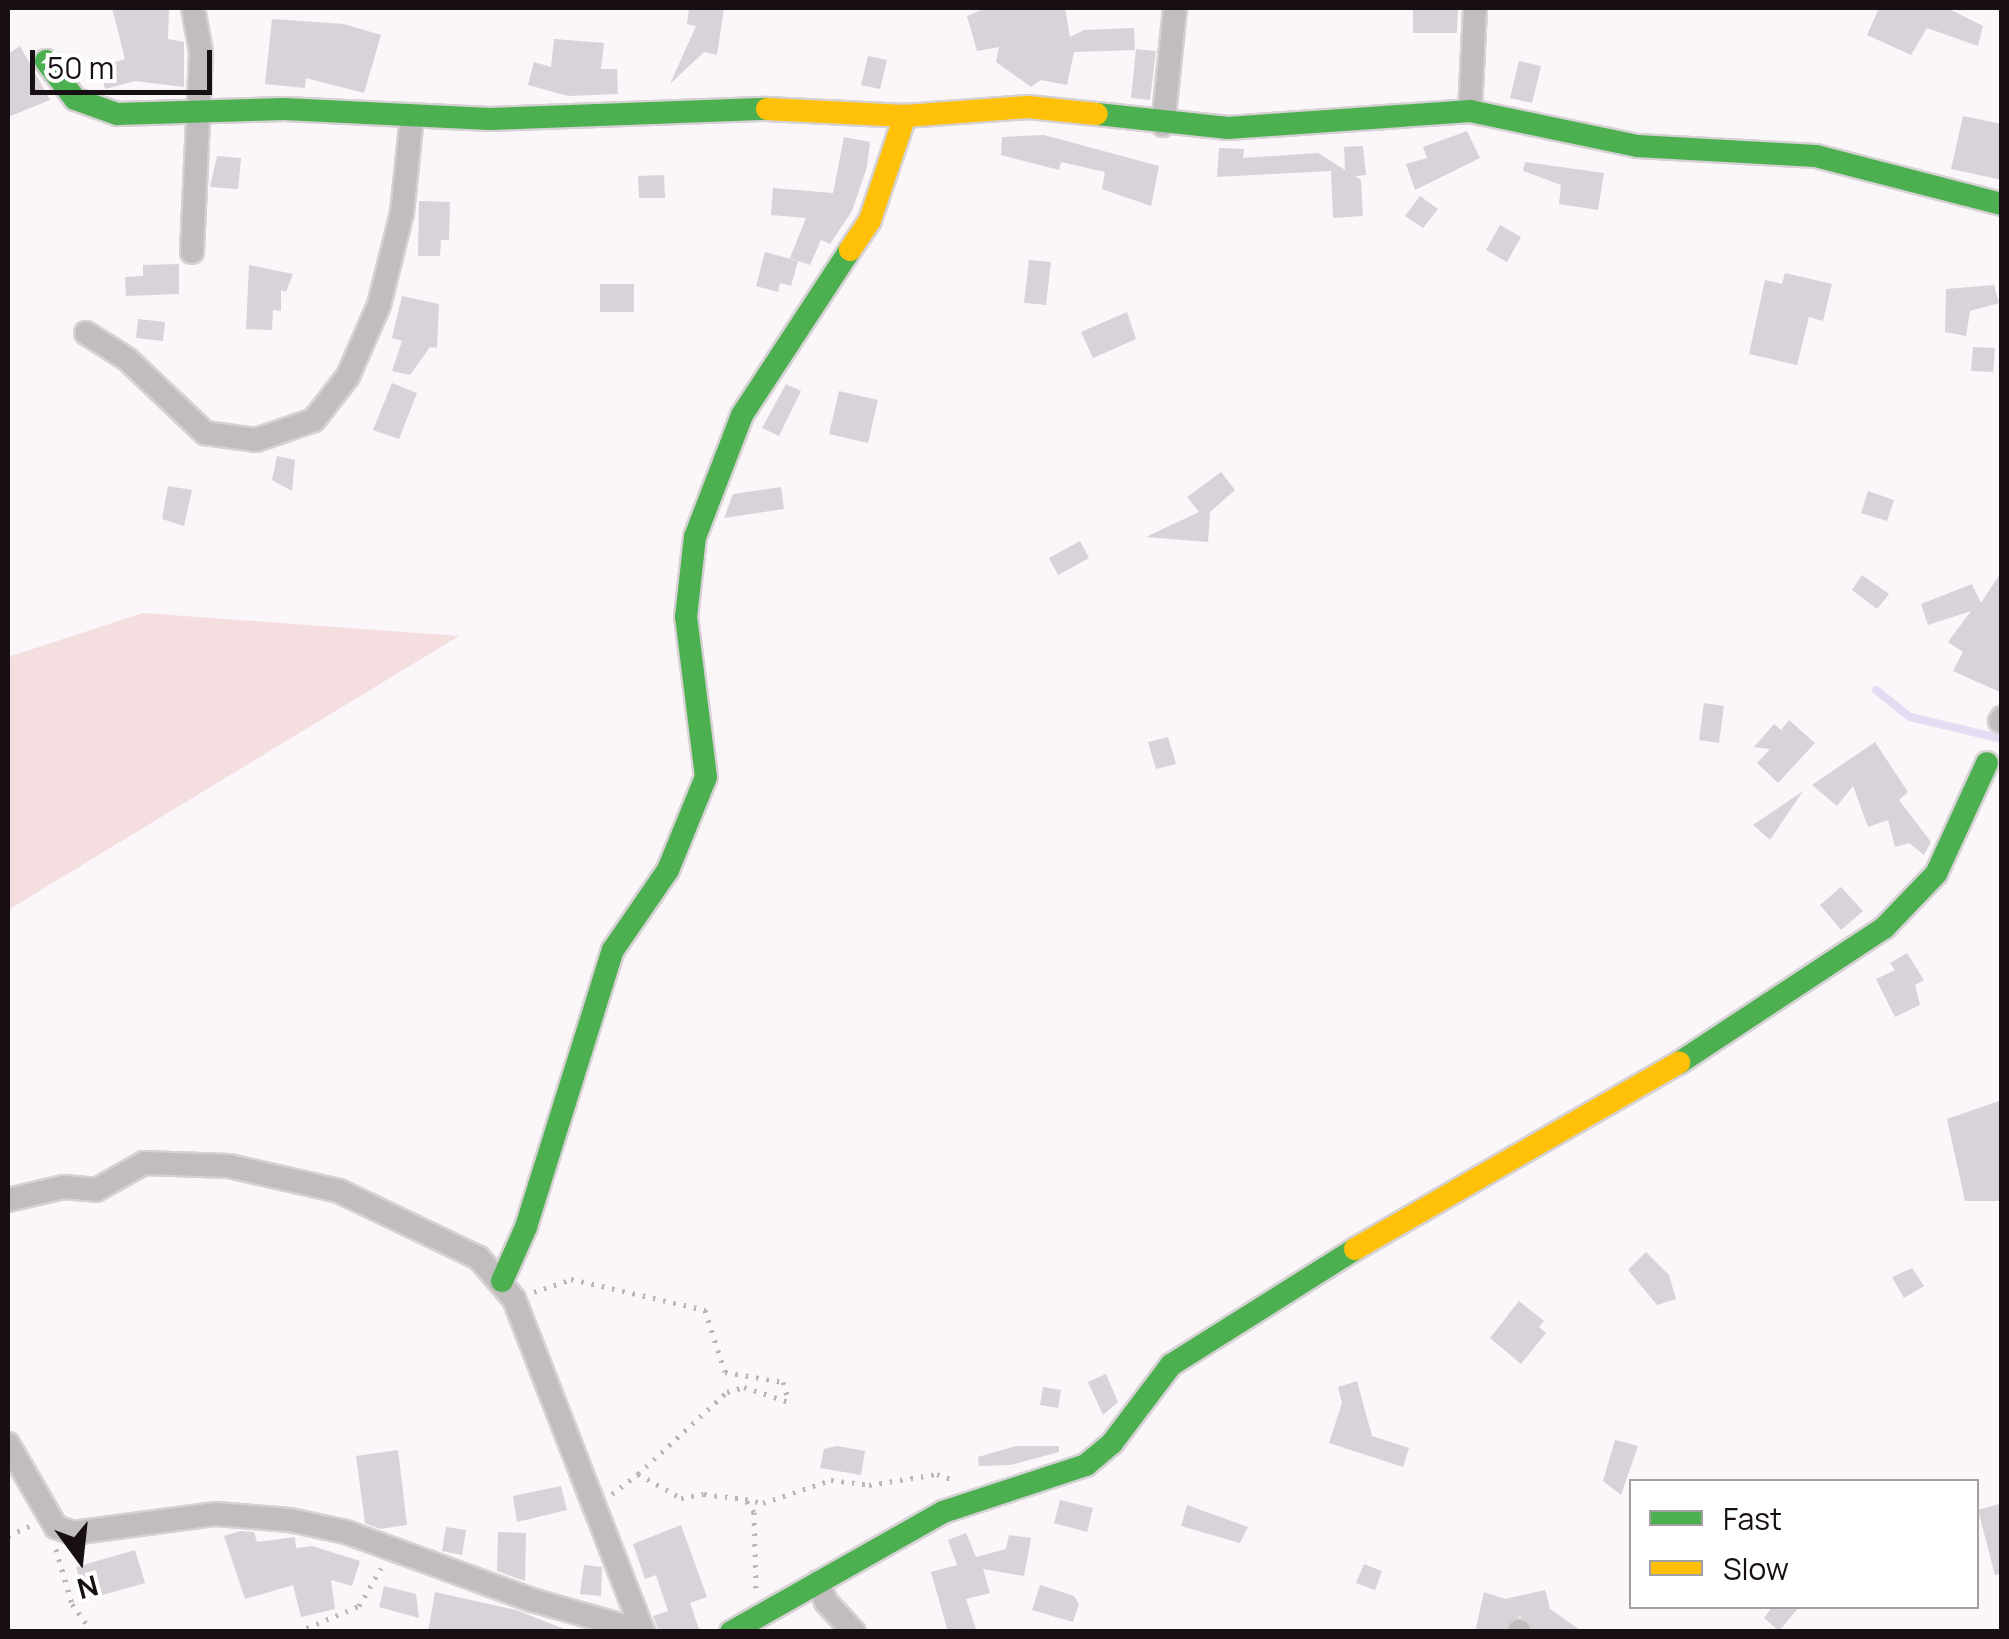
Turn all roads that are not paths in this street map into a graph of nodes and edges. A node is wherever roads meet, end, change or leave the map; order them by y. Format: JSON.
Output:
{"nodes":[{"id":1,"x":193,"y":8,"type":"edge"},
{"id":2,"x":1175,"y":8,"type":"edge"},
{"id":3,"x":1475,"y":8,"type":"edge"},
{"id":4,"x":46,"y":61,"type":"dead end"},
{"id":5,"x":1470,"y":111,"type":"junction"},
{"id":6,"x":197,"y":114,"type":"junction"},
{"id":7,"x":412,"y":116,"type":"junction"},
{"id":8,"x":905,"y":116,"type":"junction"},
{"id":9,"x":1164,"y":125,"type":"junction"},
{"id":10,"x":2002,"y":204,"type":"edge"},
{"id":11,"x":192,"y":252,"type":"dead end"},
{"id":12,"x":86,"y":333,"type":"dead end"},
{"id":13,"x":1991,"y":764,"type":"edge"},
{"id":14,"x":8,"y":1200,"type":"edge"},
{"id":15,"x":508,"y":1290,"type":"junction"},
{"id":16,"x":8,"y":1444,"type":"edge"},
{"id":17,"x":818,"y":1582,"type":"junction"},
{"id":18,"x":643,"y":1630,"type":"edge"},
{"id":19,"x":731,"y":1632,"type":"edge"},
{"id":20,"x":854,"y":1632,"type":"edge"}],
"edges":[{"from":1,"to":6,"type":"street"},
{"from":2,"to":9,"type":"street"},
{"from":3,"to":5,"type":"street"},
{"from":4,"to":6,"type":"street"},
{"from":5,"to":9,"type":"street"},
{"from":5,"to":10,"type":"street"},
{"from":6,"to":7,"type":"street"},
{"from":6,"to":11,"type":"street"},
{"from":7,"to":8,"type":"street"},
{"from":7,"to":12,"type":"street"},
{"from":8,"to":9,"type":"street"},
{"from":8,"to":15,"type":"street"},
{"from":13,"to":17,"type":"street"},
{"from":14,"to":15,"type":"street"},
{"from":15,"to":18,"type":"street"},
{"from":16,"to":18,"type":"street"},
{"from":17,"to":19,"type":"street"},
{"from":17,"to":20,"type":"street"}]}
